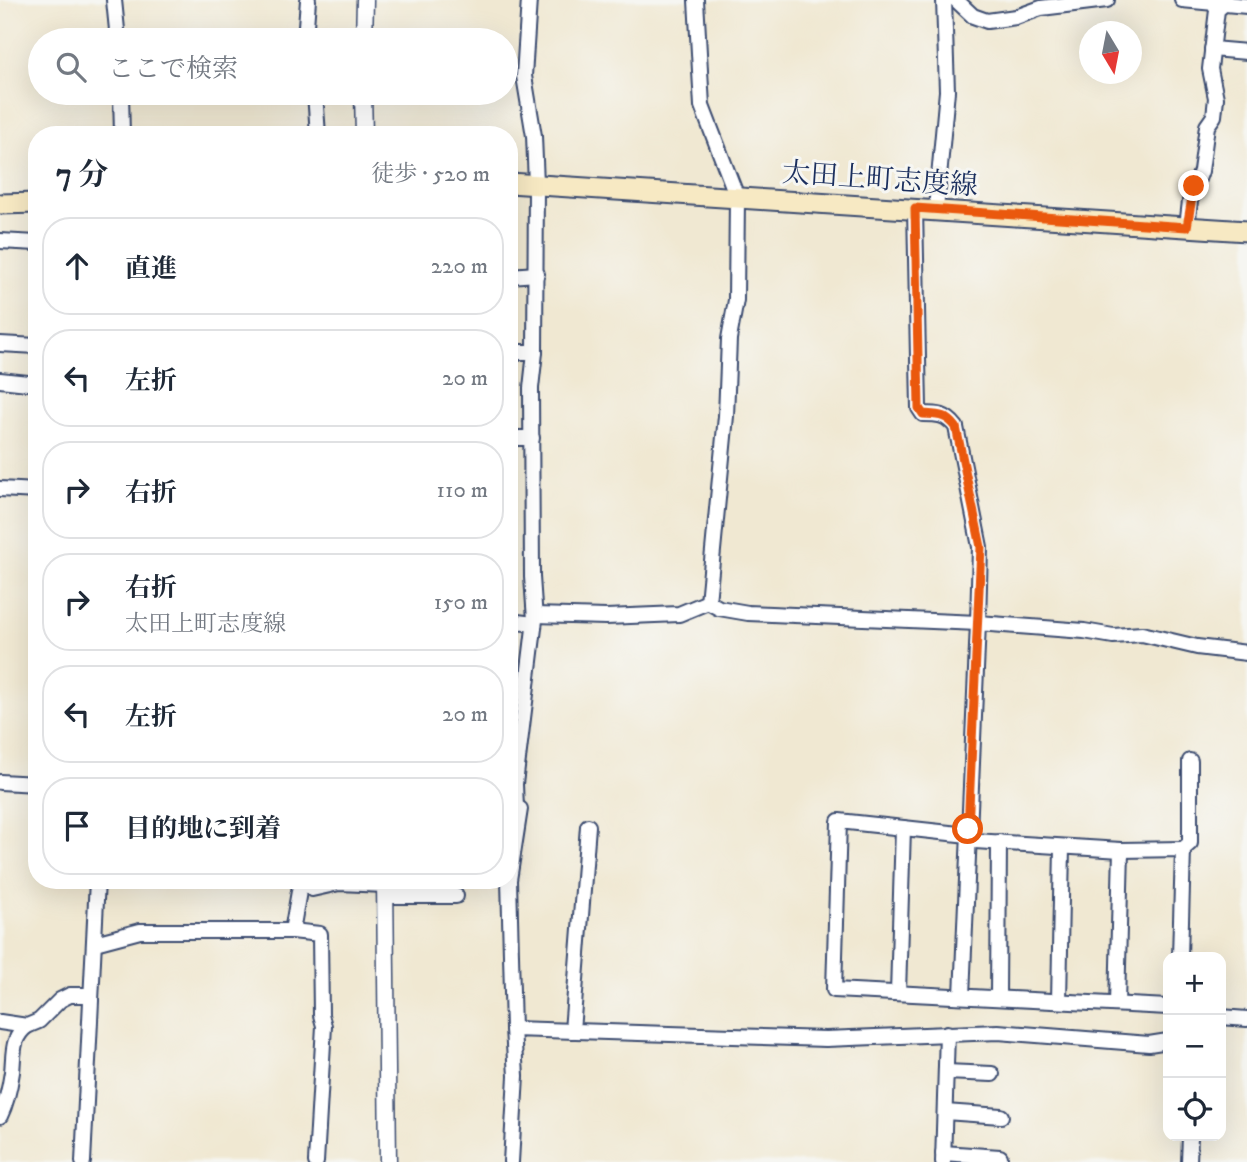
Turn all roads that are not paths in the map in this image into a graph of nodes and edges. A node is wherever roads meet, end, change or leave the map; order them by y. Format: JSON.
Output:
{"nodes":[{"id":1,"x":114,"y":0,"type":"edge"},
{"id":2,"x":308,"y":0,"type":"edge"},
{"id":3,"x":365,"y":0,"type":"edge"},
{"id":4,"x":528,"y":0,"type":"edge"},
{"id":5,"x":696,"y":0,"type":"edge"},
{"id":6,"x":944,"y":0,"type":"edge"},
{"id":7,"x":956,"y":0,"type":"edge"},
{"id":8,"x":1107,"y":0,"type":"edge"},
{"id":9,"x":1182,"y":0,"type":"edge"},
{"id":10,"x":1226,"y":2,"type":"junction"},
{"id":11,"x":1247,"y":6,"type":"edge"},
{"id":12,"x":117,"y":28,"type":"edge"},
{"id":13,"x":306,"y":28,"type":"edge"},
{"id":14,"x":364,"y":28,"type":"edge"},
{"id":15,"x":1212,"y":49,"type":"junction"},
{"id":16,"x":1247,"y":52,"type":"edge"},
{"id":17,"x":121,"y":105,"type":"edge"},
{"id":18,"x":316,"y":105,"type":"edge"},
{"id":19,"x":363,"y":105,"type":"edge"},
{"id":20,"x":122,"y":126,"type":"edge"},
{"id":21,"x":317,"y":126,"type":"edge"},
{"id":22,"x":363,"y":126,"type":"edge"},
{"id":23,"x":518,"y":183,"type":"edge"},
{"id":24,"x":536,"y":184,"type":"junction"},
{"id":25,"x":737,"y":197,"type":"junction"},
{"id":26,"x":28,"y":203,"type":"edge"},
{"id":27,"x":0,"y":204,"type":"edge"},
{"id":28,"x":915,"y":208,"type":"junction"},
{"id":29,"x":936,"y":209,"type":"junction"},
{"id":30,"x":1187,"y":227,"type":"junction"},
{"id":31,"x":1247,"y":231,"type":"edge"},
{"id":32,"x":0,"y":241,"type":"edge"},
{"id":33,"x":28,"y":243,"type":"edge"},
{"id":34,"x":537,"y":274,"type":"junction"},
{"id":35,"x":518,"y":275,"type":"edge"},
{"id":36,"x":0,"y":344,"type":"edge"},
{"id":37,"x":28,"y":346,"type":"edge"},
{"id":38,"x":518,"y":352,"type":"edge"},
{"id":39,"x":535,"y":352,"type":"junction"},
{"id":40,"x":0,"y":380,"type":"edge"},
{"id":41,"x":28,"y":383,"type":"edge"},
{"id":42,"x":518,"y":438,"type":"edge"},
{"id":43,"x":532,"y":438,"type":"junction"},
{"id":44,"x":0,"y":489,"type":"edge"},
{"id":45,"x":28,"y":491,"type":"edge"},
{"id":46,"x":708,"y":602,"type":"junction"},
{"id":47,"x":534,"y":620,"type":"junction"},
{"id":48,"x":518,"y":621,"type":"edge"},
{"id":49,"x":978,"y":623,"type":"junction"},
{"id":50,"x":1247,"y":653,"type":"edge"},
{"id":51,"x":518,"y":759,"type":"edge"},
{"id":52,"x":1190,"y":761,"type":"dead end"},
{"id":53,"x":0,"y":782,"type":"edge"},
{"id":54,"x":28,"y":784,"type":"edge"},
{"id":55,"x":588,"y":826,"type":"dead end"},
{"id":56,"x":903,"y":828,"type":"junction"},
{"id":57,"x":968,"y":835,"type":"junction"},
{"id":58,"x":999,"y":842,"type":"junction"},
{"id":59,"x":1062,"y":848,"type":"junction"},
{"id":60,"x":1183,"y":849,"type":"junction"},
{"id":61,"x":1121,"y":850,"type":"junction"},
{"id":62,"x":97,"y":889,"type":"edge"},
{"id":63,"x":306,"y":889,"type":"edge"},
{"id":64,"x":385,"y":889,"type":"edge"},
{"id":65,"x":401,"y":889,"type":"edge"},
{"id":66,"x":509,"y":889,"type":"edge"},
{"id":67,"x":456,"y":896,"type":"dead end"},
{"id":68,"x":292,"y":931,"type":"junction"},
{"id":69,"x":95,"y":943,"type":"junction"},
{"id":70,"x":1180,"y":952,"type":"edge"},
{"id":71,"x":898,"y":993,"type":"junction"},
{"id":72,"x":91,"y":995,"type":"junction"},
{"id":73,"x":962,"y":996,"type":"junction"},
{"id":74,"x":998,"y":998,"type":"junction"},
{"id":75,"x":1059,"y":1001,"type":"junction"},
{"id":76,"x":1117,"y":1004,"type":"junction"},
{"id":77,"x":1163,"y":1007,"type":"edge"},
{"id":78,"x":1226,"y":1017,"type":"edge"},
{"id":79,"x":1247,"y":1019,"type":"edge"},
{"id":80,"x":0,"y":1022,"type":"edge"},
{"id":81,"x":27,"y":1026,"type":"junction"},
{"id":82,"x":513,"y":1029,"type":"junction"},
{"id":83,"x":572,"y":1031,"type":"junction"},
{"id":84,"x":947,"y":1033,"type":"junction"},
{"id":85,"x":1163,"y":1042,"type":"edge"},
{"id":86,"x":946,"y":1072,"type":"junction"},
{"id":87,"x":992,"y":1074,"type":"dead end"},
{"id":88,"x":945,"y":1112,"type":"junction"},
{"id":89,"x":0,"y":1116,"type":"edge"},
{"id":90,"x":1001,"y":1116,"type":"dead end"},
{"id":91,"x":1190,"y":1141,"type":"edge"},
{"id":92,"x":943,"y":1157,"type":"edge"},
{"id":93,"x":1000,"y":1157,"type":"dead end"},
{"id":94,"x":83,"y":1162,"type":"edge"},
{"id":95,"x":316,"y":1162,"type":"edge"},
{"id":96,"x":388,"y":1162,"type":"edge"},
{"id":97,"x":511,"y":1162,"type":"edge"},
{"id":98,"x":1189,"y":1162,"type":"edge"}],
"edges":[{"from":1,"to":12,"type":"street"},
{"from":2,"to":13,"type":"street"},
{"from":3,"to":14,"type":"street"},
{"from":4,"to":24,"type":"street"},
{"from":5,"to":25,"type":"street"},
{"from":6,"to":29,"type":"street"},
{"from":7,"to":8,"type":"street"},
{"from":9,"to":10,"type":"street"},
{"from":10,"to":11,"type":"street"},
{"from":10,"to":15,"type":"street"},
{"from":15,"to":16,"type":"street"},
{"from":15,"to":30,"type":"street"},
{"from":17,"to":20,"type":"street"},
{"from":18,"to":21,"type":"street"},
{"from":19,"to":22,"type":"street"},
{"from":23,"to":24,"type":"main road","name":"太田上町志度線"},
{"from":24,"to":25,"type":"main road","name":"太田上町志度線"},
{"from":24,"to":34,"type":"street"},
{"from":25,"to":28,"type":"main road","name":"太田上町志度線"},
{"from":25,"to":46,"type":"street"},
{"from":26,"to":27,"type":"main road"},
{"from":28,"to":29,"type":"main road","name":"太田上町志度線"},
{"from":28,"to":49,"type":"street"},
{"from":29,"to":30,"type":"main road","name":"太田上町志度線"},
{"from":30,"to":31,"type":"main road","name":"太田上町志度線"},
{"from":32,"to":33,"type":"street"},
{"from":34,"to":35,"type":"street"},
{"from":34,"to":39,"type":"street"},
{"from":36,"to":37,"type":"street"},
{"from":38,"to":39,"type":"street"},
{"from":39,"to":43,"type":"street"},
{"from":40,"to":41,"type":"street"},
{"from":42,"to":43,"type":"street"},
{"from":43,"to":47,"type":"street"},
{"from":44,"to":45,"type":"street"},
{"from":46,"to":47,"type":"street"},
{"from":46,"to":49,"type":"street"},
{"from":47,"to":48,"type":"street"},
{"from":47,"to":51,"type":"street"},
{"from":49,"to":50,"type":"street"},
{"from":49,"to":57,"type":"street"},
{"from":52,"to":60,"type":"street"},
{"from":53,"to":54,"type":"street"},
{"from":55,"to":83,"type":"street"},
{"from":56,"to":57,"type":"street"},
{"from":56,"to":71,"type":"street"},
{"from":56,"to":71,"type":"street"},
{"from":57,"to":58,"type":"street"},
{"from":57,"to":73,"type":"street"},
{"from":58,"to":59,"type":"street"},
{"from":58,"to":74,"type":"street"},
{"from":59,"to":61,"type":"street"},
{"from":59,"to":75,"type":"street"},
{"from":60,"to":61,"type":"street"},
{"from":60,"to":70,"type":"street"},
{"from":61,"to":76,"type":"street"},
{"from":62,"to":69,"type":"street"},
{"from":63,"to":68,"type":"street"},
{"from":64,"to":96,"type":"street"},
{"from":65,"to":67,"type":"street"},
{"from":66,"to":82,"type":"street"},
{"from":68,"to":69,"type":"street"},
{"from":68,"to":95,"type":"street"},
{"from":69,"to":72,"type":"street"},
{"from":71,"to":73,"type":"street"},
{"from":72,"to":81,"type":"street"},
{"from":72,"to":94,"type":"street"},
{"from":73,"to":74,"type":"street"},
{"from":74,"to":75,"type":"street"},
{"from":75,"to":76,"type":"street"},
{"from":76,"to":77,"type":"street"},
{"from":78,"to":79,"type":"street"},
{"from":80,"to":81,"type":"street"},
{"from":81,"to":89,"type":"street"},
{"from":82,"to":83,"type":"street"},
{"from":82,"to":97,"type":"street"},
{"from":83,"to":84,"type":"street"},
{"from":84,"to":85,"type":"street"},
{"from":84,"to":86,"type":"street"},
{"from":86,"to":87,"type":"street"},
{"from":86,"to":88,"type":"street"},
{"from":88,"to":90,"type":"street"},
{"from":88,"to":92,"type":"street"},
{"from":91,"to":98,"type":"street"},
{"from":92,"to":93,"type":"street"}]}
